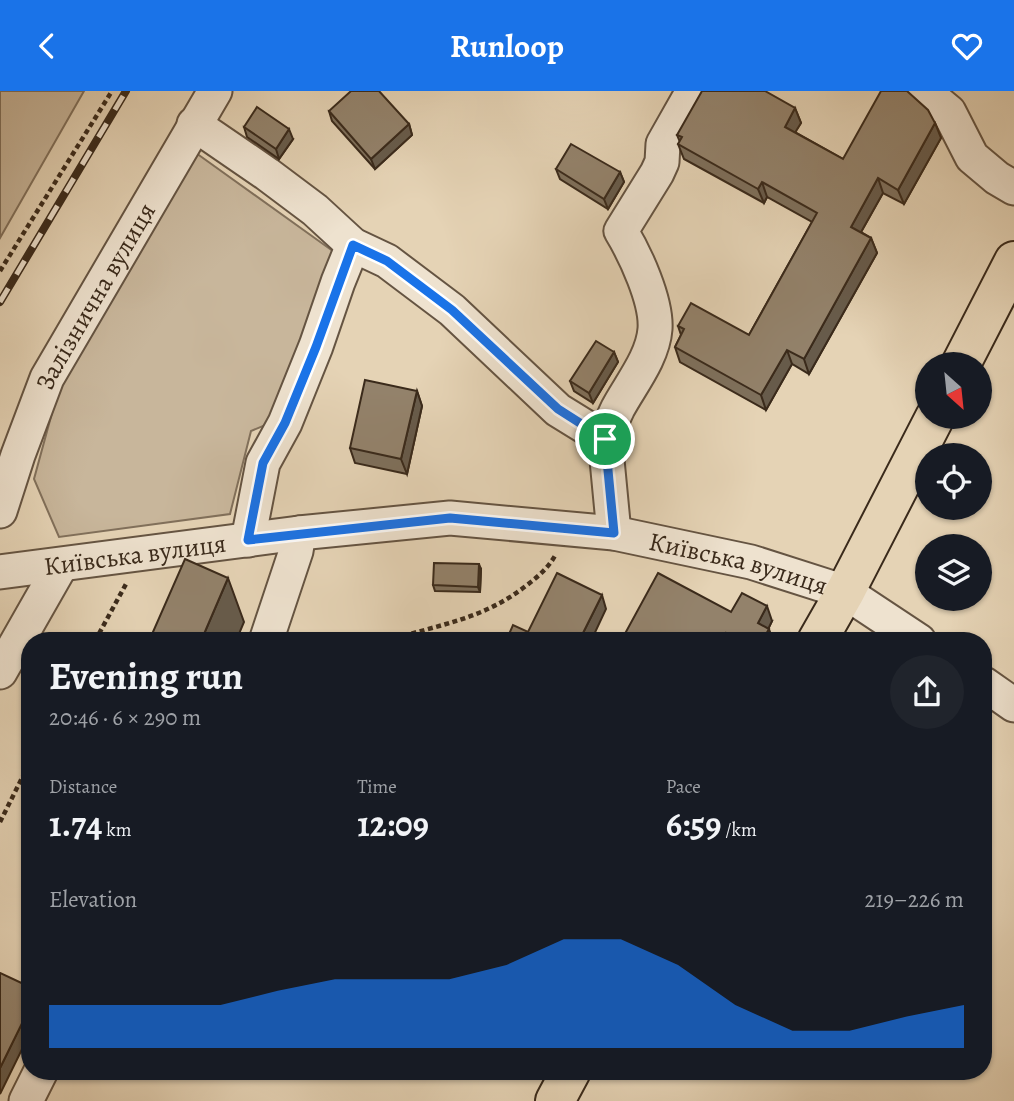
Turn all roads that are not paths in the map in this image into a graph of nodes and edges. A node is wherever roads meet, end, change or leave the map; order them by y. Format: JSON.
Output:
{"nodes":[{"id":1,"x":215,"y":91,"type":"edge"},
{"id":2,"x":693,"y":91,"type":"edge"},
{"id":3,"x":924,"y":91,"type":"edge"},
{"id":4,"x":194,"y":124,"type":"junction"},
{"id":5,"x":1014,"y":188,"type":"edge"},
{"id":6,"x":353,"y":245,"type":"junction"},
{"id":7,"x":1014,"y":261,"type":"edge"},
{"id":8,"x":967,"y":352,"type":"edge"},
{"id":9,"x":929,"y":429,"type":"edge"},
{"id":10,"x":605,"y":439,"type":"junction"},
{"id":11,"x":0,"y":511,"type":"edge"},
{"id":12,"x":299,"y":533,"type":"junction"},
{"id":13,"x":614,"y":533,"type":"junction"},
{"id":14,"x":248,"y":540,"type":"junction"},
{"id":15,"x":61,"y":565,"type":"junction"},
{"id":16,"x":0,"y":572,"type":"edge"},
{"id":17,"x":845,"y":592,"type":"junction"},
{"id":18,"x":23,"y":632,"type":"edge"},
{"id":19,"x":269,"y":632,"type":"edge"},
{"id":20,"x":822,"y":632,"type":"edge"},
{"id":21,"x":905,"y":632,"type":"edge"},
{"id":22,"x":21,"y":635,"type":"edge"},
{"id":23,"x":0,"y":672,"type":"edge"},
{"id":24,"x":992,"y":690,"type":"edge"},
{"id":25,"x":1014,"y":705,"type":"edge"},
{"id":26,"x":36,"y":1080,"type":"edge"},
{"id":27,"x":566,"y":1080,"type":"edge"},
{"id":28,"x":26,"y":1101,"type":"edge"},
{"id":29,"x":555,"y":1101,"type":"edge"}],
"edges":[{"from":1,"to":4,"type":"street","name":"Залізнична вулиця"},
{"from":2,"to":10,"type":"street"},
{"from":3,"to":5,"type":"street"},
{"from":4,"to":6,"type":"street"},
{"from":4,"to":11,"type":"street","name":"Залізнична вулиця"},
{"from":6,"to":10,"type":"street"},
{"from":6,"to":14,"type":"street"},
{"from":7,"to":8,"type":"main road"},
{"from":9,"to":17,"type":"main road"},
{"from":10,"to":13,"type":"street"},
{"from":12,"to":13,"type":"street","name":"Київська вулиця"},
{"from":12,"to":14,"type":"street","name":"Київська вулиця"},
{"from":12,"to":19,"type":"street"},
{"from":13,"to":17,"type":"street","name":"Київська вулиця"},
{"from":14,"to":15,"type":"street","name":"Київська вулиця"},
{"from":15,"to":16,"type":"street","name":"Київська вулиця"},
{"from":15,"to":18,"type":"street"},
{"from":17,"to":20,"type":"main road"},
{"from":17,"to":21,"type":"street","name":"Київська вулиця"},
{"from":22,"to":23,"type":"street"},
{"from":24,"to":25,"type":"street"},
{"from":26,"to":28,"type":"street"},
{"from":27,"to":29,"type":"main road"}]}
